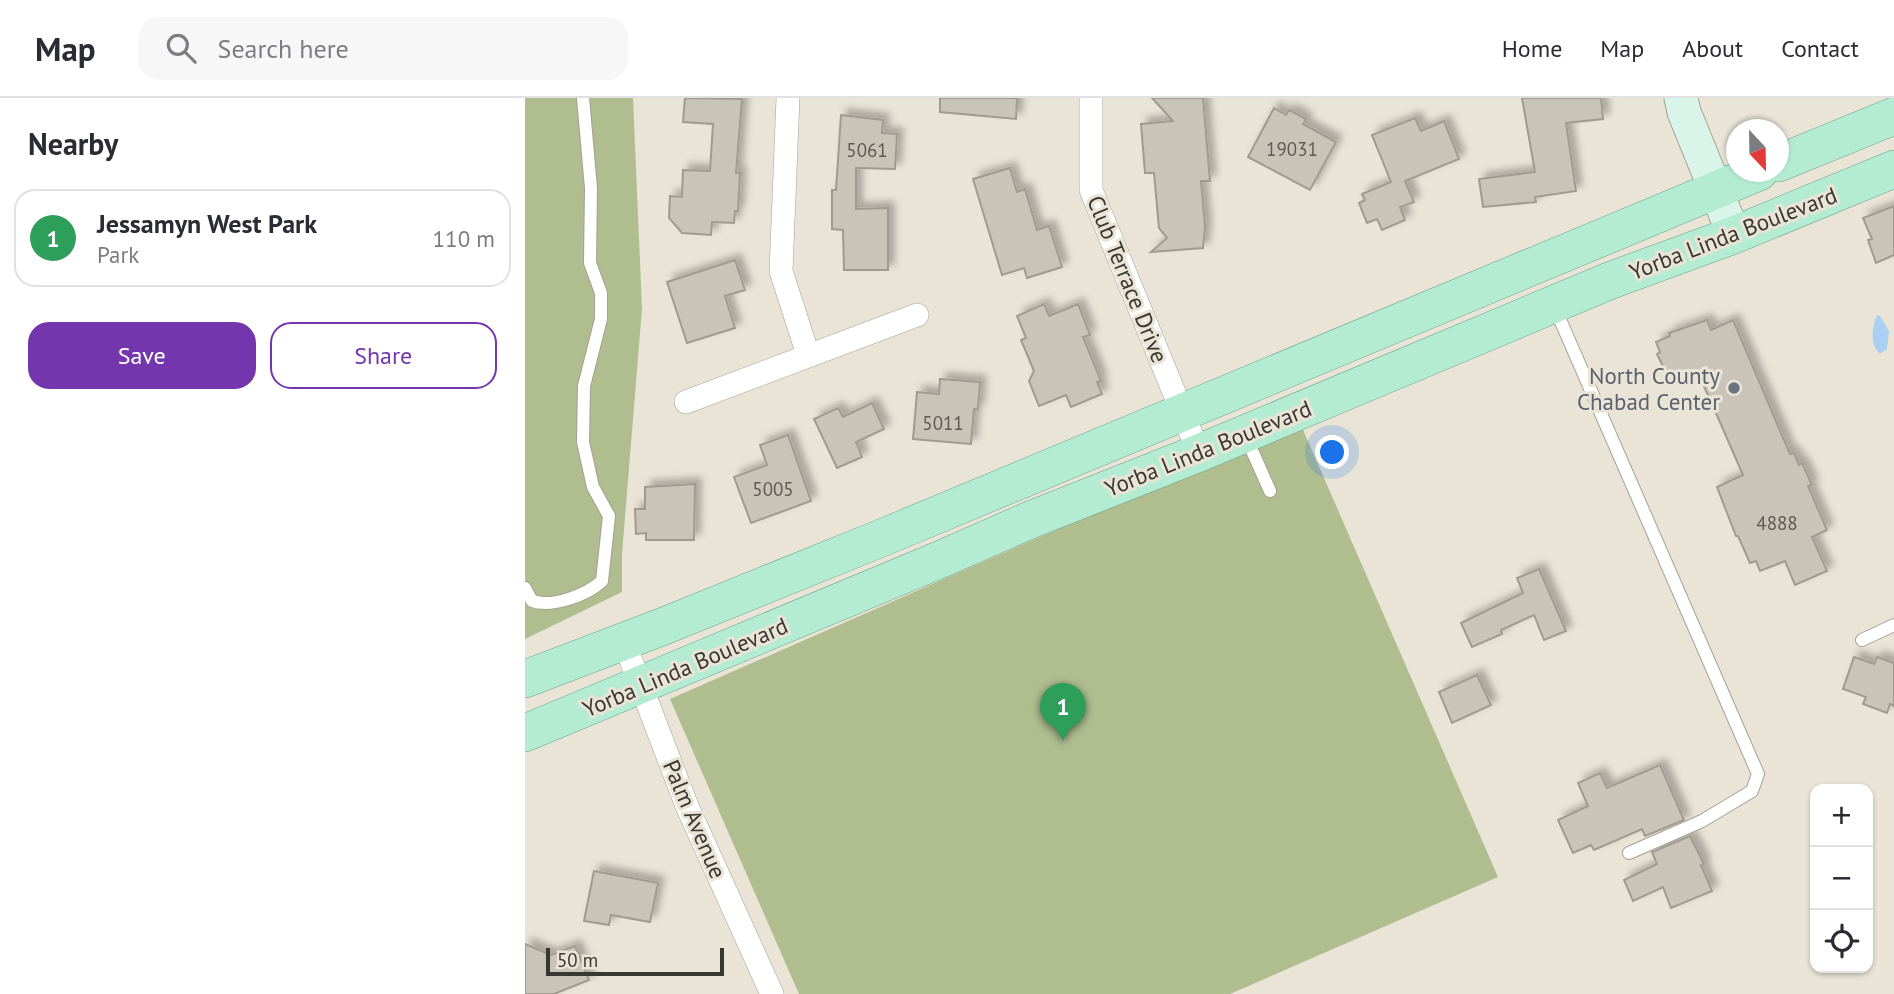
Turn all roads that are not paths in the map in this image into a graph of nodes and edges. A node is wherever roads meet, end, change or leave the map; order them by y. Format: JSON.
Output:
{"nodes":[{"id":1,"x":583,"y":98,"type":"edge"},
{"id":2,"x":788,"y":98,"type":"edge"},
{"id":3,"x":1091,"y":98,"type":"edge"},
{"id":4,"x":1681,"y":98,"type":"edge"},
{"id":5,"x":1894,"y":116,"type":"edge"},
{"id":6,"x":1789,"y":159,"type":"edge"},
{"id":7,"x":1894,"y":169,"type":"edge"},
{"id":8,"x":1735,"y":182,"type":"edge"},
{"id":9,"x":1715,"y":190,"type":"junction"},
{"id":10,"x":1734,"y":236,"type":"junction"},
{"id":11,"x":1553,"y":304,"type":"junction"},
{"id":12,"x":917,"y":315,"type":"dead end"},
{"id":13,"x":807,"y":355,"type":"junction"},
{"id":14,"x":686,"y":402,"type":"dead end"},
{"id":15,"x":1181,"y":411,"type":"junction"},
{"id":16,"x":1245,"y":433,"type":"junction"},
{"id":17,"x":1199,"y":453,"type":"junction"},
{"id":18,"x":1270,"y":491,"type":"dead end"},
{"id":19,"x":525,"y":588,"type":"edge"},
{"id":20,"x":1894,"y":625,"type":"edge"},
{"id":21,"x":1862,"y":640,"type":"dead end"},
{"id":22,"x":624,"y":642,"type":"junction"},
{"id":23,"x":525,"y":679,"type":"edge"},
{"id":24,"x":641,"y":686,"type":"junction"},
{"id":25,"x":525,"y":733,"type":"edge"},
{"id":26,"x":1629,"y":853,"type":"dead end"},
{"id":27,"x":772,"y":994,"type":"edge"}],
"edges":[{"from":1,"to":19,"type":"lane"},
{"from":2,"to":13,"type":"street"},
{"from":3,"to":15,"type":"street","name":"Club Terrace Drive"},
{"from":4,"to":9,"type":"street"},
{"from":5,"to":6,"type":"main road"},
{"from":7,"to":10,"type":"main road","name":"Yorba Linda Boulevard"},
{"from":8,"to":9,"type":"main road","name":"Yorba Linda Boulevard"},
{"from":9,"to":10,"type":"street"},
{"from":9,"to":15,"type":"main road","name":"Yorba Linda Boulevard"},
{"from":10,"to":11,"type":"main road","name":"Yorba Linda Boulevard"},
{"from":11,"to":16,"type":"main road","name":"Yorba Linda Boulevard"},
{"from":11,"to":26,"type":"lane"},
{"from":12,"to":13,"type":"street"},
{"from":13,"to":14,"type":"street"},
{"from":15,"to":17,"type":"street","name":"Club Terrace Drive"},
{"from":15,"to":22,"type":"main road","name":"Yorba Linda Boulevard"},
{"from":16,"to":17,"type":"main road","name":"Yorba Linda Boulevard"},
{"from":16,"to":18,"type":"lane"},
{"from":17,"to":24,"type":"main road","name":"Yorba Linda Boulevard"},
{"from":20,"to":21,"type":"lane"},
{"from":22,"to":23,"type":"main road","name":"Yorba Linda Boulevard"},
{"from":22,"to":24,"type":"street","name":"Palm Avenue"},
{"from":24,"to":25,"type":"main road","name":"Yorba Linda Boulevard"},
{"from":24,"to":27,"type":"street","name":"Palm Avenue"}]}
